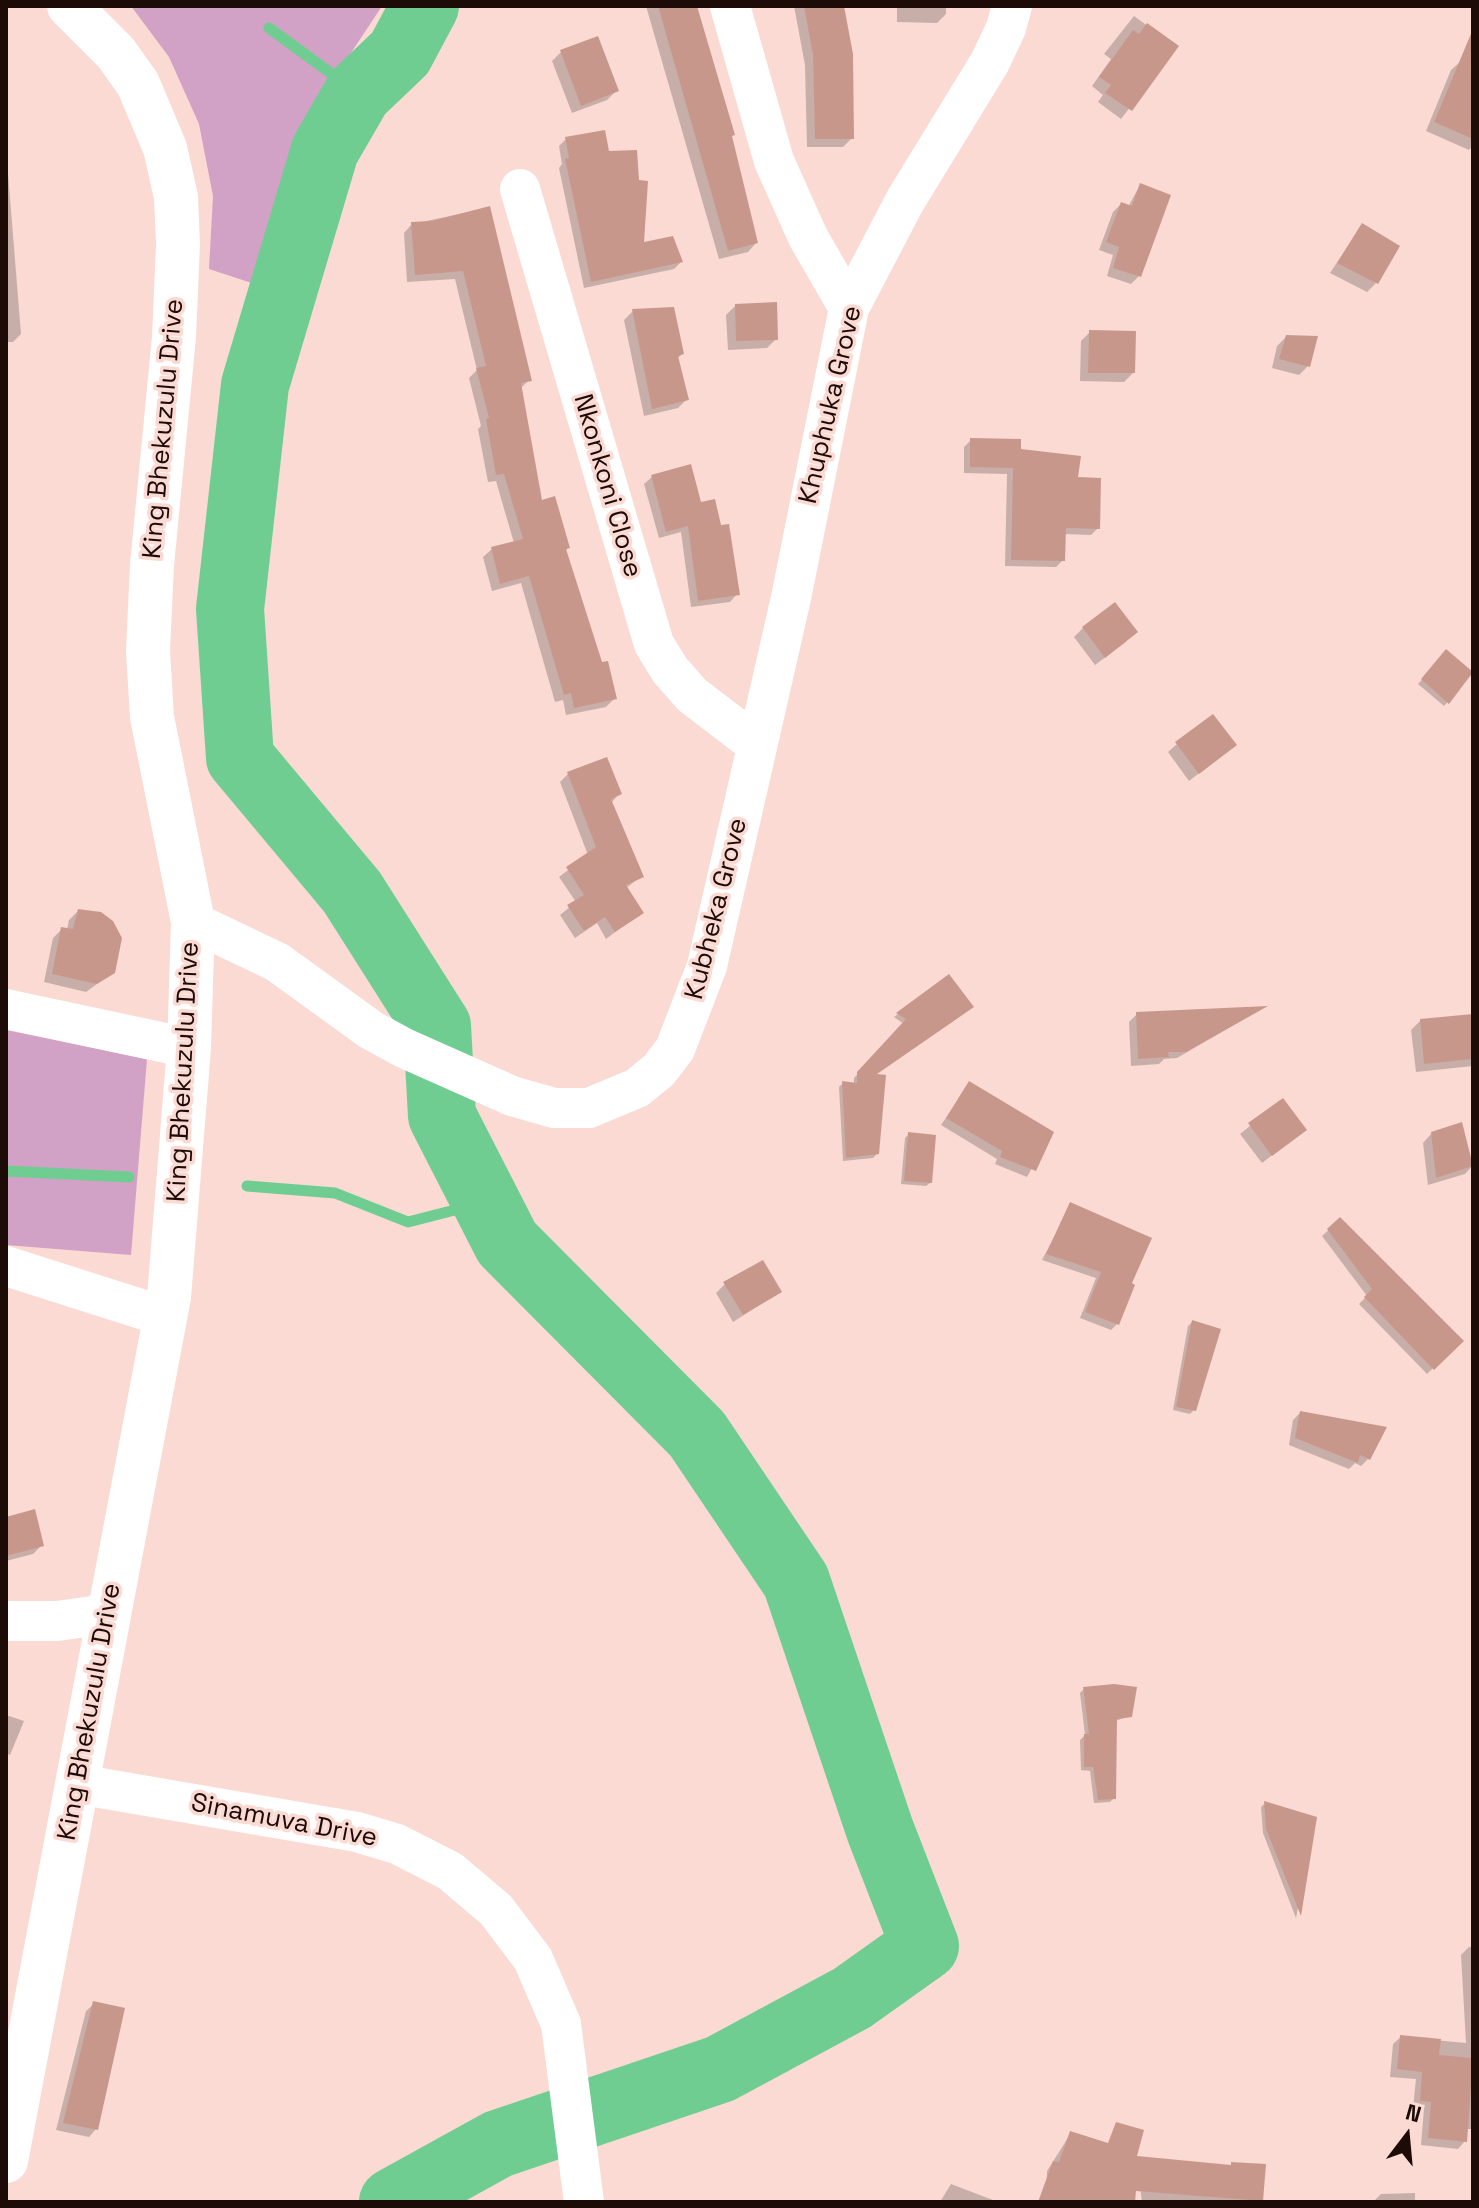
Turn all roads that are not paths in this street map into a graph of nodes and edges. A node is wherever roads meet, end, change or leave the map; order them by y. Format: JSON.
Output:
{"nodes":[{"id":1,"x":69,"y":6,"type":"edge"},
{"id":2,"x":730,"y":6,"type":"edge"},
{"id":3,"x":1012,"y":6,"type":"edge"},
{"id":4,"x":520,"y":189,"type":"dead end"},
{"id":5,"x":849,"y":308,"type":"junction"},
{"id":6,"x":756,"y":744,"type":"junction"},
{"id":7,"x":193,"y":922,"type":"junction"},
{"id":8,"x":6,"y":1009,"type":"edge"},
{"id":9,"x":189,"y":1048,"type":"junction"},
{"id":10,"x":6,"y":1266,"type":"edge"},
{"id":11,"x":166,"y":1317,"type":"junction"},
{"id":12,"x":107,"y":1614,"type":"junction"},
{"id":13,"x":6,"y":1621,"type":"edge"},
{"id":14,"x":77,"y":1784,"type":"junction"},
{"id":15,"x":6,"y":2161,"type":"edge"},
{"id":16,"x":584,"y":2202,"type":"edge"}],
"edges":[{"from":1,"to":7,"type":"street","name":"King Bhekuzulu Drive"},
{"from":2,"to":5,"type":"street"},
{"from":3,"to":5,"type":"street","name":"Khuphuka Grove"},
{"from":4,"to":6,"type":"street","name":"Nkonkoni Close"},
{"from":5,"to":6,"type":"street","name":"Khuphuka Grove"},
{"from":6,"to":7,"type":"street","name":"Kubheka Grove"},
{"from":7,"to":9,"type":"street","name":"King Bhekuzulu Drive"},
{"from":8,"to":9,"type":"street"},
{"from":9,"to":11,"type":"street","name":"King Bhekuzulu Drive"},
{"from":10,"to":11,"type":"street"},
{"from":11,"to":12,"type":"street","name":"King Bhekuzulu Drive"},
{"from":12,"to":13,"type":"street"},
{"from":12,"to":14,"type":"street","name":"King Bhekuzulu Drive"},
{"from":14,"to":15,"type":"street","name":"King Bhekuzulu Drive"},
{"from":14,"to":16,"type":"street","name":"Sinamuva Drive"}]}
